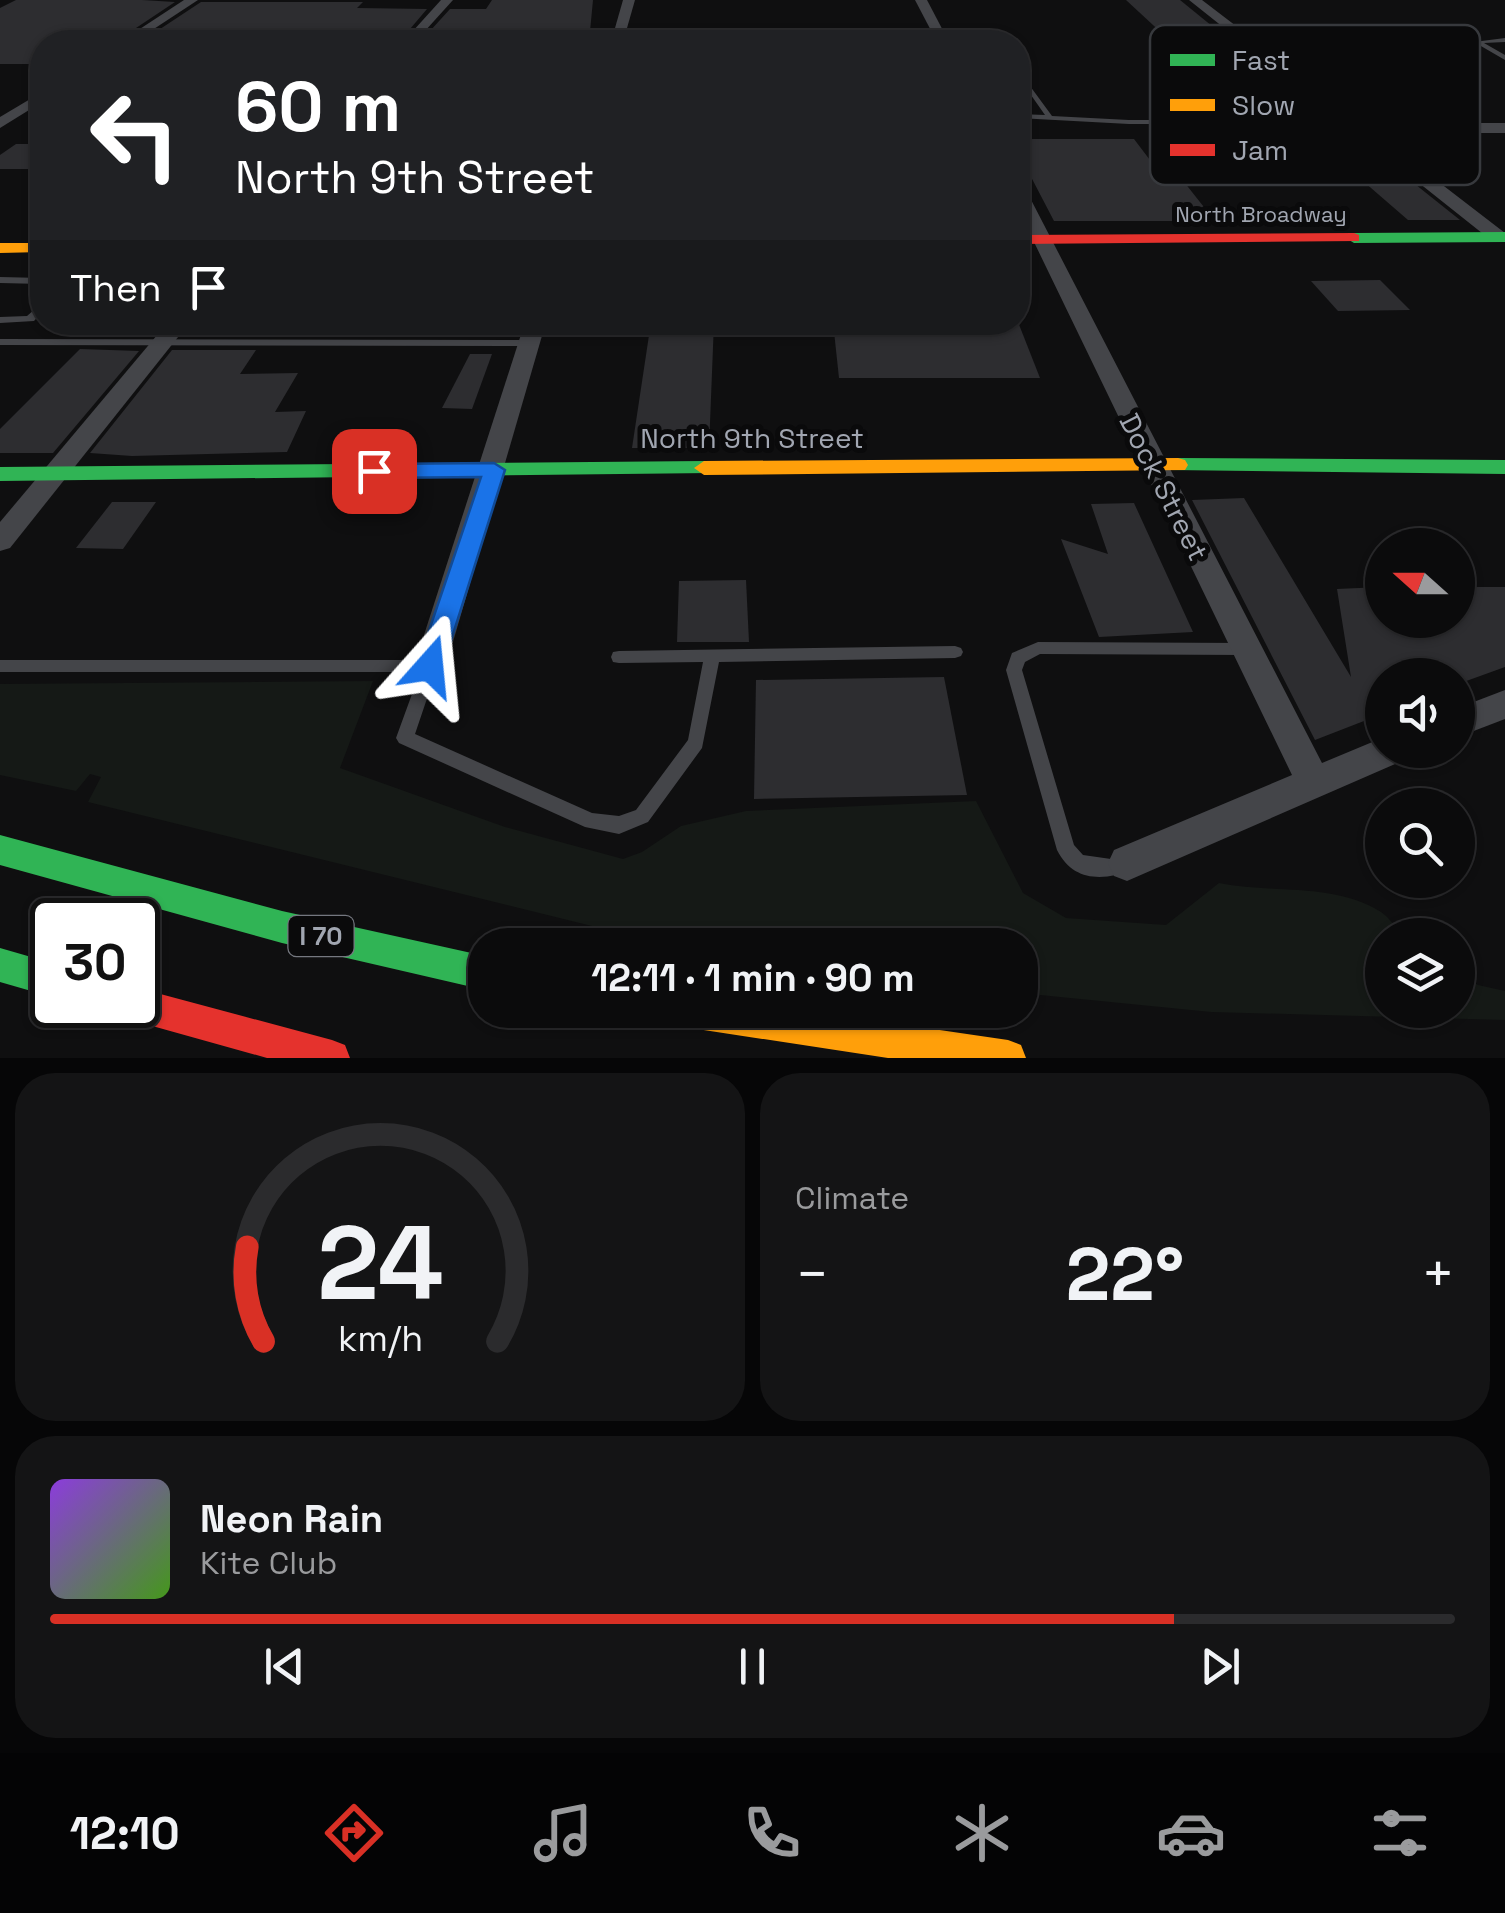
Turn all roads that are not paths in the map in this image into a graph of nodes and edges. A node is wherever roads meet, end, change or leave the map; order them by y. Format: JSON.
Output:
{"nodes":[{"id":1,"x":192,"y":0,"type":"edge"},
{"id":2,"x":447,"y":0,"type":"edge"},
{"id":3,"x":629,"y":0,"type":"edge"},
{"id":4,"x":921,"y":0,"type":"edge"},
{"id":5,"x":1195,"y":0,"type":"edge"},
{"id":6,"x":1227,"y":25,"type":"edge"},
{"id":7,"x":145,"y":30,"type":"edge"},
{"id":8,"x":421,"y":30,"type":"edge"},
{"id":9,"x":620,"y":30,"type":"edge"},
{"id":10,"x":936,"y":30,"type":"edge"},
{"id":11,"x":1505,"y":40,"type":"edge"},
{"id":12,"x":1480,"y":42,"type":"edge"},
{"id":13,"x":1480,"y":44,"type":"edge"},
{"id":14,"x":1505,"y":58,"type":"edge"},
{"id":15,"x":1030,"y":90,"type":"edge"},
{"id":16,"x":30,"y":103,"type":"edge"},
{"id":17,"x":1030,"y":116,"type":"edge"},
{"id":18,"x":1049,"y":116,"type":"junction"},
{"id":19,"x":30,"y":117,"type":"edge"},
{"id":20,"x":4,"y":119,"type":"edge"},
{"id":21,"x":1150,"y":122,"type":"edge"},
{"id":22,"x":1480,"y":128,"type":"edge"},
{"id":23,"x":1505,"y":128,"type":"edge"},
{"id":24,"x":1433,"y":185,"type":"edge"},
{"id":25,"x":1503,"y":239,"type":"edge"},
{"id":26,"x":1030,"y":240,"type":"edge"},
{"id":27,"x":0,"y":248,"type":"edge"},
{"id":28,"x":30,"y":248,"type":"edge"},
{"id":29,"x":30,"y":280,"type":"edge"},
{"id":30,"x":3,"y":283,"type":"edge"},
{"id":31,"x":30,"y":319,"type":"edge"},
{"id":32,"x":0,"y":320,"type":"edge"},
{"id":33,"x":120,"y":335,"type":"edge"},
{"id":34,"x":170,"y":335,"type":"edge"},
{"id":35,"x":533,"y":335,"type":"edge"},
{"id":36,"x":0,"y":342,"type":"edge"},
{"id":37,"x":1152,"y":465,"type":"junction"},
{"id":38,"x":1505,"y":467,"type":"edge"},
{"id":39,"x":494,"y":470,"type":"junction"},
{"id":40,"x":0,"y":474,"type":"edge"},
{"id":41,"x":54,"y":474,"type":"junction"},
{"id":42,"x":0,"y":540,"type":"edge"},
{"id":43,"x":1246,"y":649,"type":"junction"},
{"id":44,"x":956,"y":652,"type":"dead end"},
{"id":45,"x":619,"y":657,"type":"dead end"},
{"id":46,"x":712,"y":657,"type":"junction"},
{"id":47,"x":0,"y":666,"type":"edge"},
{"id":48,"x":430,"y":666,"type":"junction"},
{"id":49,"x":1505,"y":704,"type":"edge"},
{"id":50,"x":1475,"y":716,"type":"edge"},
{"id":51,"x":1365,"y":760,"type":"edge"},
{"id":52,"x":1313,"y":781,"type":"junction"},
{"id":53,"x":0,"y":850,"type":"edge"},
{"id":54,"x":1127,"y":862,"type":"joint"},
{"id":55,"x":0,"y":965,"type":"edge"},
{"id":56,"x":468,"y":969,"type":"edge"},
{"id":57,"x":30,"y":974,"type":"edge"},
{"id":58,"x":160,"y":1011,"type":"edge"},
{"id":59,"x":806,"y":1028,"type":"edge"},
{"id":60,"x":332,"y":1058,"type":"edge"},
{"id":61,"x":1008,"y":1058,"type":"edge"}],
"edges":[{"from":1,"to":7,"type":"street"},
{"from":2,"to":8,"type":"street"},
{"from":3,"to":9,"type":"street"},
{"from":4,"to":10,"type":"street"},
{"from":5,"to":6,"type":"street"},
{"from":11,"to":12,"type":"lane"},
{"from":13,"to":14,"type":"lane"},
{"from":15,"to":18,"type":"lane"},
{"from":16,"to":20,"type":"street"},
{"from":17,"to":18,"type":"lane"},
{"from":18,"to":21,"type":"lane"},
{"from":19,"to":20,"type":"street"},
{"from":22,"to":23,"type":"street"},
{"from":24,"to":25,"type":"street"},
{"from":25,"to":26,"type":"main road","name":"North Broadway"},
{"from":26,"to":37,"type":"street","name":"Dock Street"},
{"from":27,"to":28,"type":"main road"},
{"from":29,"to":30,"type":"lane"},
{"from":31,"to":32,"type":"lane"},
{"from":33,"to":36,"type":"lane"},
{"from":34,"to":41,"type":"street"},
{"from":35,"to":39,"type":"street"},
{"from":37,"to":38,"type":"main road","name":"North 9th Street"},
{"from":37,"to":39,"type":"main road","name":"North 9th Street"},
{"from":37,"to":43,"type":"street","name":"Dock Street"},
{"from":39,"to":41,"type":"main road","name":"North 9th Street"},
{"from":39,"to":48,"type":"street"},
{"from":40,"to":41,"type":"main road","name":"North 9th Street"},
{"from":41,"to":42,"type":"street"},
{"from":43,"to":52,"type":"street","name":"Dock Street"},
{"from":43,"to":54,"type":"lane"},
{"from":44,"to":46,"type":"lane"},
{"from":45,"to":46,"type":"lane"},
{"from":46,"to":48,"type":"lane"},
{"from":47,"to":48,"type":"lane"},
{"from":49,"to":50,"type":"street"},
{"from":51,"to":52,"type":"street"},
{"from":52,"to":54,"type":"street"},
{"from":53,"to":56,"type":"main road","number":"I 70"},
{"from":55,"to":57,"type":"main road"},
{"from":58,"to":60,"type":"main road"},
{"from":59,"to":61,"type":"main road"}]}
